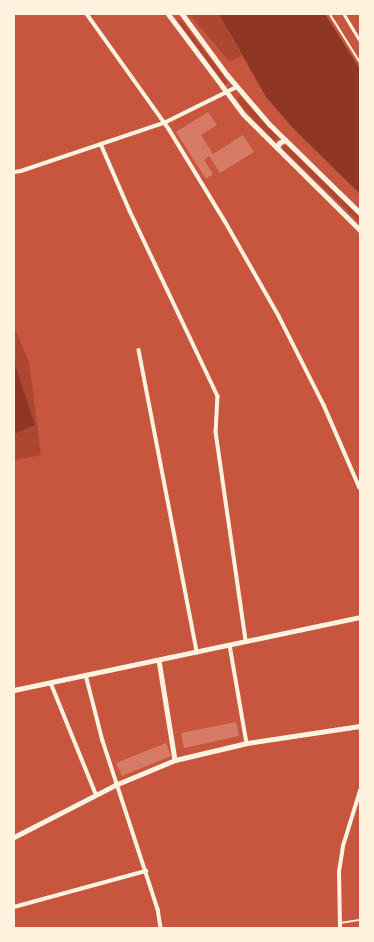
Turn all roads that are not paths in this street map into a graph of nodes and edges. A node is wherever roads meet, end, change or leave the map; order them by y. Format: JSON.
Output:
{"nodes":[{"id":1,"x":87,"y":14,"type":"edge"},
{"id":2,"x":181,"y":14,"type":"edge"},
{"id":3,"x":344,"y":14,"type":"edge"},
{"id":4,"x":170,"y":16,"type":"edge"},
{"id":5,"x":360,"y":41,"type":"edge"},
{"id":6,"x":236,"y":87,"type":"junction"},
{"id":7,"x":227,"y":92,"type":"junction"},
{"id":8,"x":164,"y":123,"type":"junction"},
{"id":9,"x":285,"y":140,"type":"junction"},
{"id":10,"x":101,"y":144,"type":"junction"},
{"id":11,"x":276,"y":148,"type":"junction"},
{"id":12,"x":14,"y":172,"type":"edge"},
{"id":13,"x":360,"y":213,"type":"edge"},
{"id":14,"x":360,"y":230,"type":"edge"},
{"id":15,"x":139,"y":350,"type":"dead end"},
{"id":16,"x":360,"y":488,"type":"edge"},
{"id":17,"x":360,"y":617,"type":"edge"},
{"id":18,"x":246,"y":641,"type":"junction"},
{"id":19,"x":230,"y":645,"type":"junction"},
{"id":20,"x":196,"y":652,"type":"junction"},
{"id":21,"x":159,"y":660,"type":"junction"},
{"id":22,"x":86,"y":675,"type":"junction"},
{"id":23,"x":51,"y":683,"type":"junction"},
{"id":24,"x":14,"y":690,"type":"edge"},
{"id":25,"x":360,"y":726,"type":"edge"},
{"id":26,"x":247,"y":743,"type":"junction"},
{"id":27,"x":175,"y":760,"type":"junction"},
{"id":28,"x":118,"y":783,"type":"junction"},
{"id":29,"x":360,"y":791,"type":"edge"},
{"id":30,"x":96,"y":794,"type":"junction"},
{"id":31,"x":14,"y":837,"type":"edge"},
{"id":32,"x":146,"y":871,"type":"junction"},
{"id":33,"x":14,"y":907,"type":"edge"},
{"id":34,"x":360,"y":920,"type":"edge"},
{"id":35,"x":340,"y":923,"type":"junction"},
{"id":36,"x":161,"y":928,"type":"edge"},
{"id":37,"x":340,"y":928,"type":"edge"}],
"edges":[{"from":1,"to":8,"type":"street"},
{"from":2,"to":4,"type":"main road"},
{"from":2,"to":6,"type":"main road"},
{"from":3,"to":5,"type":"street"},
{"from":4,"to":7,"type":"main road"},
{"from":6,"to":7,"type":"street"},
{"from":6,"to":9,"type":"main road"},
{"from":7,"to":8,"type":"street"},
{"from":7,"to":11,"type":"main road"},
{"from":8,"to":10,"type":"street"},
{"from":8,"to":16,"type":"street"},
{"from":9,"to":11,"type":"main road"},
{"from":9,"to":13,"type":"main road"},
{"from":10,"to":12,"type":"street"},
{"from":10,"to":18,"type":"street"},
{"from":11,"to":14,"type":"main road"},
{"from":15,"to":20,"type":"street"},
{"from":17,"to":18,"type":"street"},
{"from":18,"to":19,"type":"street"},
{"from":19,"to":20,"type":"street"},
{"from":19,"to":26,"type":"street"},
{"from":20,"to":21,"type":"street"},
{"from":21,"to":22,"type":"street"},
{"from":21,"to":27,"type":"street"},
{"from":22,"to":23,"type":"street"},
{"from":22,"to":28,"type":"street"},
{"from":23,"to":24,"type":"street"},
{"from":23,"to":30,"type":"street"},
{"from":25,"to":26,"type":"main road"},
{"from":26,"to":27,"type":"main road"},
{"from":27,"to":28,"type":"main road"},
{"from":28,"to":30,"type":"main road"},
{"from":28,"to":32,"type":"street"},
{"from":29,"to":35,"type":"street"},
{"from":30,"to":31,"type":"main road"},
{"from":32,"to":33,"type":"street"},
{"from":32,"to":36,"type":"street"},
{"from":34,"to":35,"type":"lane"},
{"from":35,"to":37,"type":"street"}]}
